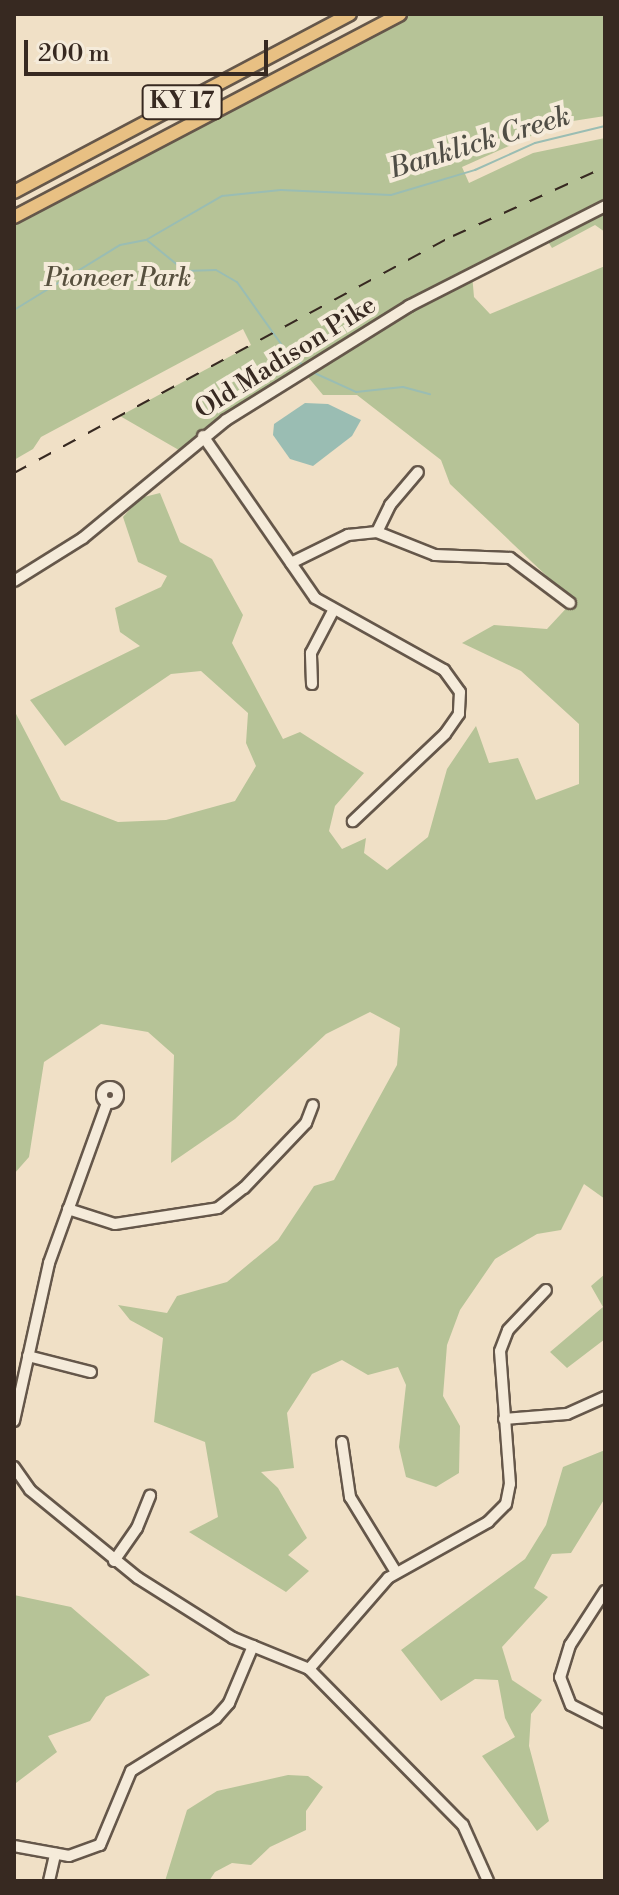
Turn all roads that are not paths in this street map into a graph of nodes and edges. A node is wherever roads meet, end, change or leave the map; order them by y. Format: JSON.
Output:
{"nodes":[{"id":1,"x":350,"y":14,"type":"edge"},
{"id":2,"x":400,"y":14,"type":"edge"},
{"id":3,"x":14,"y":192,"type":"edge"},
{"id":4,"x":605,"y":206,"type":"edge"},
{"id":5,"x":14,"y":217,"type":"edge"},
{"id":6,"x":203,"y":436,"type":"junction"},
{"id":7,"x":418,"y":472,"type":"dead end"},
{"id":8,"x":377,"y":532,"type":"junction"},
{"id":9,"x":291,"y":563,"type":"junction"},
{"id":10,"x":14,"y":581,"type":"edge"},
{"id":11,"x":570,"y":603,"type":"dead end"},
{"id":12,"x":333,"y":611,"type":"junction"},
{"id":13,"x":312,"y":684,"type":"dead end"},
{"id":14,"x":353,"y":821,"type":"dead end"},
{"id":15,"x":107,"y":1103,"type":"dead end"},
{"id":16,"x":313,"y":1105,"type":"dead end"},
{"id":17,"x":68,"y":1209,"type":"junction"},
{"id":18,"x":546,"y":1290,"type":"dead end"},
{"id":19,"x":28,"y":1356,"type":"junction"},
{"id":20,"x":91,"y":1372,"type":"dead end"},
{"id":21,"x":605,"y":1397,"type":"edge"},
{"id":22,"x":504,"y":1419,"type":"junction"},
{"id":23,"x":14,"y":1421,"type":"edge"},
{"id":24,"x":342,"y":1442,"type":"dead end"},
{"id":25,"x":14,"y":1469,"type":"edge"},
{"id":26,"x":150,"y":1495,"type":"dead end"},
{"id":27,"x":114,"y":1561,"type":"junction"},
{"id":28,"x":396,"y":1572,"type":"junction"},
{"id":29,"x":605,"y":1591,"type":"edge"},
{"id":30,"x":253,"y":1646,"type":"junction"},
{"id":31,"x":309,"y":1669,"type":"junction"},
{"id":32,"x":605,"y":1722,"type":"edge"},
{"id":33,"x":14,"y":1846,"type":"edge"},
{"id":34,"x":55,"y":1854,"type":"junction"},
{"id":35,"x":49,"y":1881,"type":"edge"},
{"id":36,"x":488,"y":1881,"type":"edge"}],
"edges":[{"from":1,"to":3,"type":"main road","number":"KY 17"},
{"from":2,"to":5,"type":"main road","number":"KY 17"},
{"from":4,"to":6,"type":"street","name":"Old Madison Pike"},
{"from":6,"to":9,"type":"street"},
{"from":6,"to":10,"type":"street","name":"Old Madison Pike"},
{"from":7,"to":8,"type":"street"},
{"from":8,"to":9,"type":"street"},
{"from":8,"to":11,"type":"street"},
{"from":9,"to":12,"type":"street"},
{"from":12,"to":13,"type":"street"},
{"from":12,"to":14,"type":"street"},
{"from":15,"to":17,"type":"street"},
{"from":16,"to":17,"type":"street"},
{"from":17,"to":19,"type":"street"},
{"from":18,"to":22,"type":"street"},
{"from":19,"to":20,"type":"street"},
{"from":19,"to":23,"type":"street"},
{"from":21,"to":22,"type":"street"},
{"from":22,"to":28,"type":"street"},
{"from":24,"to":28,"type":"street"},
{"from":25,"to":27,"type":"street"},
{"from":26,"to":27,"type":"street"},
{"from":27,"to":30,"type":"street"},
{"from":28,"to":31,"type":"street"},
{"from":29,"to":32,"type":"street"},
{"from":30,"to":31,"type":"street"},
{"from":30,"to":34,"type":"street"},
{"from":31,"to":36,"type":"street"},
{"from":33,"to":34,"type":"street"},
{"from":34,"to":35,"type":"street"}]}
